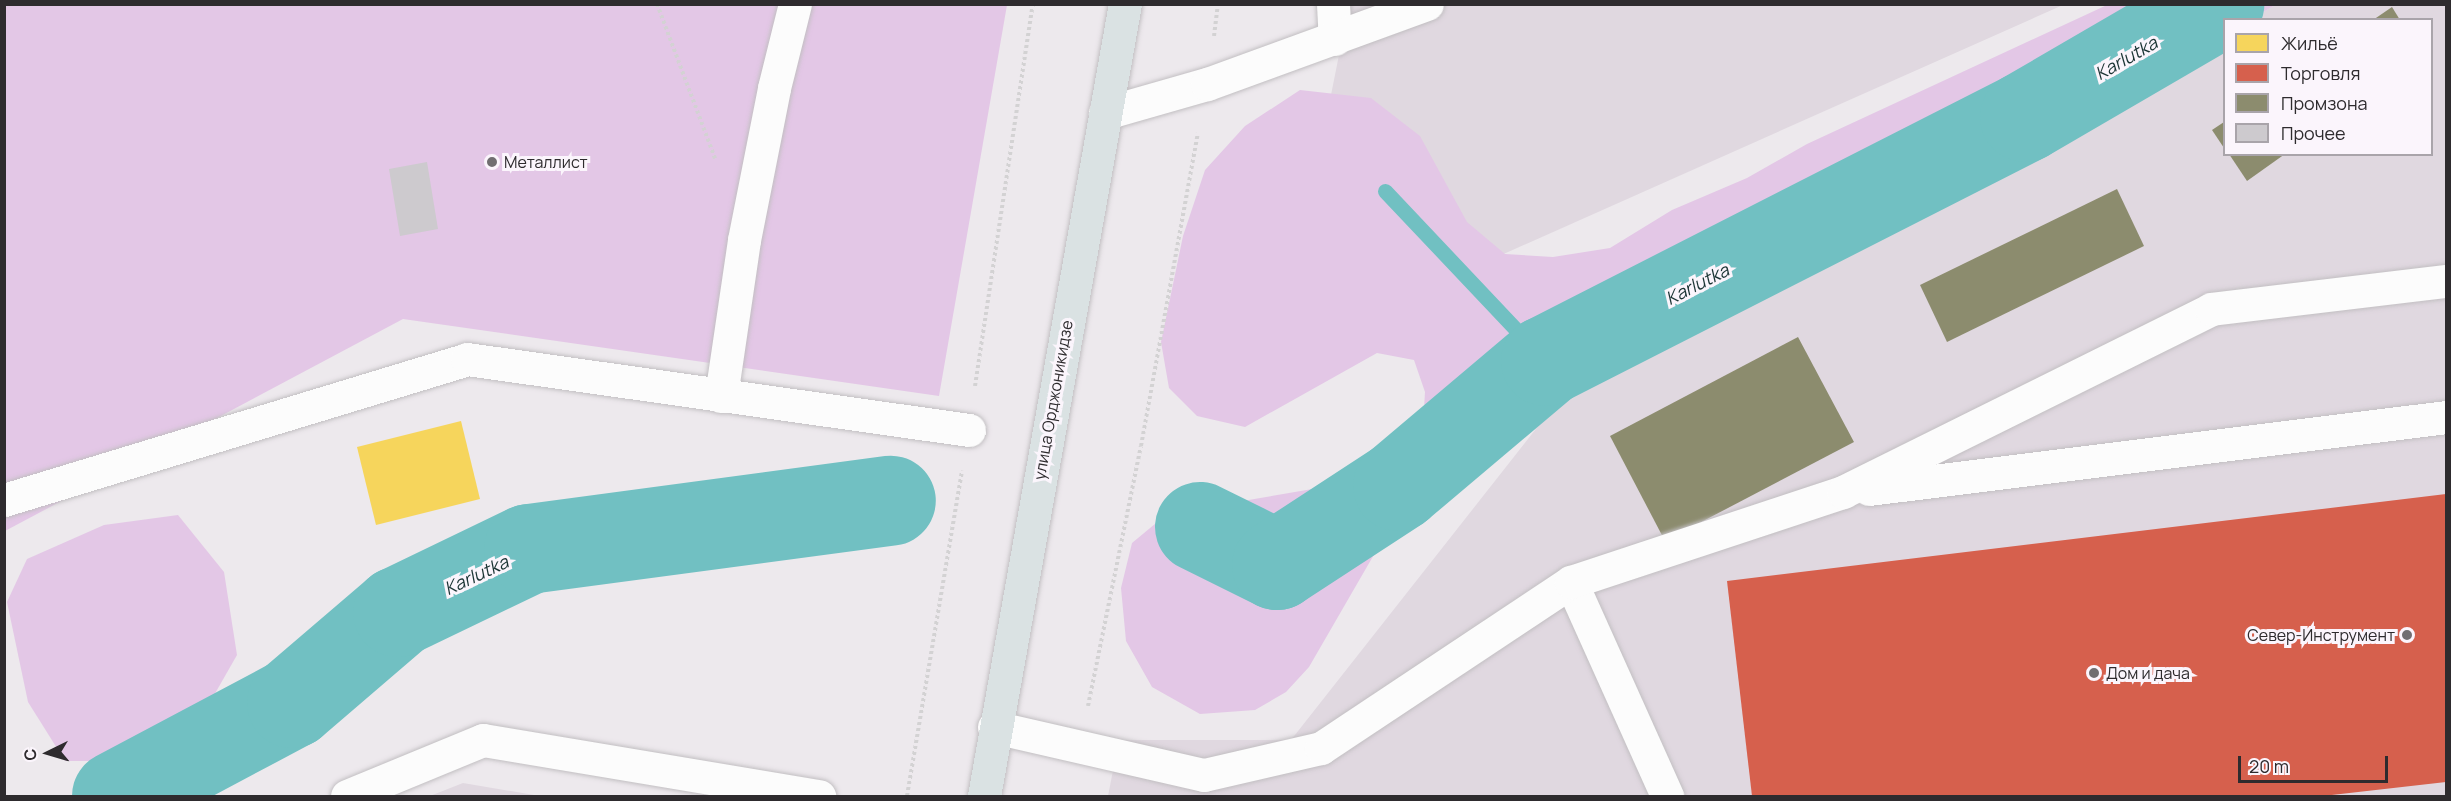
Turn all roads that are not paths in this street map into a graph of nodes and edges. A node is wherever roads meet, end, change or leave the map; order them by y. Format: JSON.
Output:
{"nodes":[{"id":1,"x":795,"y":4,"type":"edge"},
{"id":2,"x":1125,"y":4,"type":"edge"},
{"id":3,"x":1333,"y":4,"type":"edge"},
{"id":4,"x":1412,"y":8,"type":"edge"},
{"id":5,"x":1335,"y":39,"type":"junction"},
{"id":6,"x":1105,"y":113,"type":"junction"},
{"id":7,"x":2446,"y":281,"type":"edge"},
{"id":8,"x":721,"y":396,"type":"junction"},
{"id":9,"x":2446,"y":417,"type":"edge"},
{"id":10,"x":969,"y":430,"type":"dead end"},
{"id":11,"x":1843,"y":492,"type":"junction"},
{"id":12,"x":4,"y":500,"type":"edge"},
{"id":13,"x":1571,"y":582,"type":"junction"},
{"id":14,"x":994,"y":728,"type":"junction"},
{"id":15,"x":347,"y":796,"type":"edge"},
{"id":16,"x":819,"y":796,"type":"edge"},
{"id":17,"x":984,"y":796,"type":"edge"},
{"id":18,"x":1667,"y":796,"type":"edge"}],
"edges":[{"from":1,"to":8,"type":"lane"},
{"from":2,"to":6,"type":"main road","name":"улица Орджоникидзе"},
{"from":3,"to":5,"type":"lane"},
{"from":4,"to":5,"type":"lane"},
{"from":5,"to":6,"type":"lane"},
{"from":6,"to":14,"type":"main road","name":"улица Орджоникидзе"},
{"from":7,"to":11,"type":"lane"},
{"from":8,"to":10,"type":"lane"},
{"from":8,"to":12,"type":"lane"},
{"from":9,"to":11,"type":"lane"},
{"from":11,"to":13,"type":"lane"},
{"from":13,"to":14,"type":"lane"},
{"from":13,"to":18,"type":"lane"},
{"from":14,"to":17,"type":"main road","name":"улица Орджоникидзе"},
{"from":15,"to":16,"type":"lane"}]}
